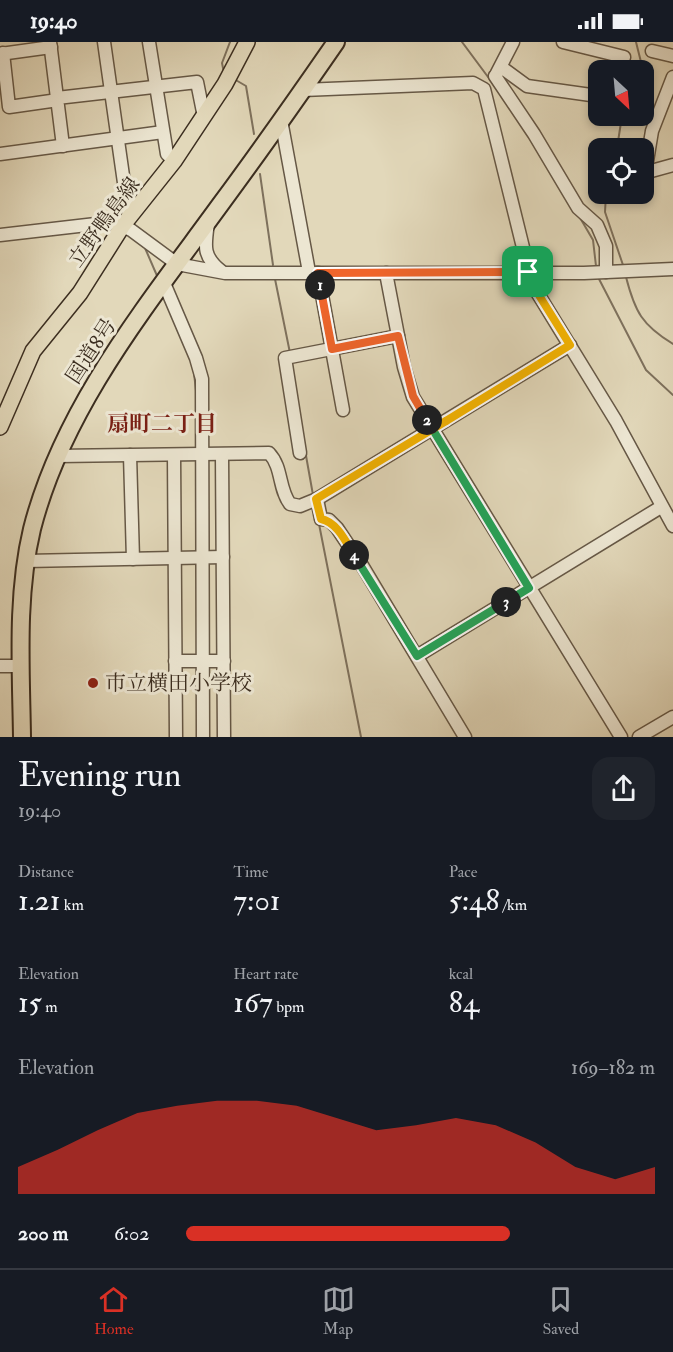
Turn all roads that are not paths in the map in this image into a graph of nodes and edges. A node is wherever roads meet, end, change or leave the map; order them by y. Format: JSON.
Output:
{"nodes":[{"id":1,"x":104,"y":42,"type":"edge"},
{"id":2,"x":149,"y":42,"type":"edge"},
{"id":3,"x":248,"y":42,"type":"edge"},
{"id":4,"x":336,"y":42,"type":"edge"},
{"id":5,"x":513,"y":42,"type":"edge"},
{"id":6,"x":563,"y":42,"type":"edge"},
{"id":7,"x":50,"y":44,"type":"edge"},
{"id":8,"x":652,"y":51,"type":"dead end"},
{"id":9,"x":2,"y":54,"type":"edge"},
{"id":10,"x":673,"y":56,"type":"edge"},
{"id":11,"x":623,"y":60,"type":"edge"},
{"id":12,"x":498,"y":72,"type":"junction"},
{"id":13,"x":673,"y":77,"type":"edge"},
{"id":14,"x":157,"y":85,"type":"junction"},
{"id":15,"x":484,"y":89,"type":"junction"},
{"id":16,"x":303,"y":90,"type":"junction"},
{"id":17,"x":114,"y":91,"type":"junction"},
{"id":18,"x":588,"y":95,"type":"edge"},
{"id":19,"x":57,"y":99,"type":"junction"},
{"id":20,"x":673,"y":112,"type":"edge"},
{"id":21,"x":204,"y":117,"type":"junction"},
{"id":22,"x":657,"y":117,"type":"junction"},
{"id":23,"x":281,"y":120,"type":"junction"},
{"id":24,"x":164,"y":132,"type":"junction"},
{"id":25,"x":651,"y":138,"type":"edge"},
{"id":26,"x":120,"y":139,"type":"junction"},
{"id":27,"x":63,"y":147,"type":"junction"},
{"id":28,"x":0,"y":154,"type":"edge"},
{"id":29,"x":174,"y":161,"type":"junction"},
{"id":30,"x":673,"y":165,"type":"edge"},
{"id":31,"x":654,"y":170,"type":"edge"},
{"id":32,"x":126,"y":221,"type":"junction"},
{"id":33,"x":208,"y":221,"type":"junction"},
{"id":34,"x":0,"y":235,"type":"edge"},
{"id":35,"x":177,"y":264,"type":"junction"},
{"id":36,"x":673,"y":269,"type":"edge"},
{"id":37,"x":314,"y":272,"type":"junction"},
{"id":38,"x":528,"y":272,"type":"junction"},
{"id":39,"x":612,"y":272,"type":"junction"},
{"id":40,"x":225,"y":273,"type":"junction"},
{"id":41,"x":386,"y":273,"type":"junction"},
{"id":42,"x":164,"y":283,"type":"junction"},
{"id":43,"x":398,"y":336,"type":"junction"},
{"id":44,"x":570,"y":345,"type":"junction"},
{"id":45,"x":332,"y":349,"type":"junction"},
{"id":46,"x":343,"y":410,"type":"dead end"},
{"id":47,"x":0,"y":427,"type":"edge"},
{"id":48,"x":429,"y":430,"type":"junction"},
{"id":49,"x":300,"y":453,"type":"dead end"},
{"id":50,"x":130,"y":455,"type":"junction"},
{"id":51,"x":174,"y":455,"type":"junction"},
{"id":52,"x":202,"y":455,"type":"junction"},
{"id":53,"x":222,"y":455,"type":"junction"},
{"id":54,"x":58,"y":456,"type":"junction"},
{"id":55,"x":313,"y":500,"type":"junction"},
{"id":56,"x":662,"y":507,"type":"junction"},
{"id":57,"x":673,"y":526,"type":"edge"},
{"id":58,"x":223,"y":557,"type":"junction"},
{"id":59,"x":174,"y":558,"type":"junction"},
{"id":60,"x":202,"y":558,"type":"junction"},
{"id":61,"x":133,"y":559,"type":"junction"},
{"id":62,"x":26,"y":561,"type":"junction"},
{"id":63,"x":526,"y":589,"type":"junction"},
{"id":64,"x":417,"y":656,"type":"junction"},
{"id":65,"x":175,"y":661,"type":"junction"},
{"id":66,"x":203,"y":661,"type":"junction"},
{"id":67,"x":224,"y":661,"type":"junction"},
{"id":68,"x":0,"y":666,"type":"edge"},
{"id":69,"x":21,"y":666,"type":"junction"},
{"id":70,"x":673,"y":717,"type":"edge"},
{"id":71,"x":22,"y":737,"type":"edge"},
{"id":72,"x":176,"y":737,"type":"edge"},
{"id":73,"x":203,"y":737,"type":"edge"},
{"id":74,"x":224,"y":737,"type":"edge"},
{"id":75,"x":465,"y":737,"type":"edge"},
{"id":76,"x":621,"y":737,"type":"edge"},
{"id":77,"x":639,"y":737,"type":"edge"}],
"edges":[{"from":1,"to":17,"type":"street"},
{"from":2,"to":14,"type":"street"},
{"from":3,"to":21,"type":"main road","name":"立野鴨島線"},
{"from":4,"to":16,"type":"highway","name":"国道8号"},
{"from":5,"to":12,"type":"street"},
{"from":6,"to":11,"type":"street"},
{"from":7,"to":9,"type":"street"},
{"from":7,"to":19,"type":"street"},
{"from":8,"to":10,"type":"street"},
{"from":9,"to":19,"type":"street"},
{"from":12,"to":15,"type":"street"},
{"from":12,"to":18,"type":"street"},
{"from":12,"to":39,"type":"street"},
{"from":13,"to":22,"type":"street"},
{"from":14,"to":17,"type":"street"},
{"from":14,"to":21,"type":"street"},
{"from":14,"to":24,"type":"street"},
{"from":15,"to":16,"type":"street"},
{"from":15,"to":38,"type":"street"},
{"from":16,"to":23,"type":"highway","name":"国道8号"},
{"from":17,"to":19,"type":"street"},
{"from":17,"to":26,"type":"street"},
{"from":19,"to":27,"type":"street"},
{"from":20,"to":22,"type":"street"},
{"from":21,"to":29,"type":"main road","name":"立野鴨島線"},
{"from":22,"to":25,"type":"street"},
{"from":23,"to":33,"type":"highway","name":"国道8号"},
{"from":23,"to":37,"type":"street"},
{"from":24,"to":26,"type":"street"},
{"from":24,"to":29,"type":"street"},
{"from":26,"to":27,"type":"street"},
{"from":26,"to":32,"type":"street"},
{"from":27,"to":28,"type":"street"},
{"from":29,"to":32,"type":"main road","name":"立野鴨島線"},
{"from":30,"to":31,"type":"street"},
{"from":32,"to":34,"type":"street"},
{"from":32,"to":35,"type":"street"},
{"from":32,"to":47,"type":"main road","name":"立野鴨島線"},
{"from":33,"to":35,"type":"highway","name":"国道8号"},
{"from":33,"to":40,"type":"street"},
{"from":35,"to":40,"type":"street"},
{"from":35,"to":42,"type":"highway","name":"国道8号"},
{"from":36,"to":39,"type":"street"},
{"from":37,"to":40,"type":"street"},
{"from":37,"to":41,"type":"street"},
{"from":37,"to":45,"type":"street"},
{"from":38,"to":39,"type":"street"},
{"from":38,"to":41,"type":"street"},
{"from":38,"to":44,"type":"street"},
{"from":41,"to":43,"type":"street"},
{"from":42,"to":52,"type":"street"},
{"from":42,"to":54,"type":"highway","name":"国道8号"},
{"from":43,"to":45,"type":"street"},
{"from":43,"to":48,"type":"street"},
{"from":44,"to":48,"type":"street"},
{"from":44,"to":56,"type":"street"},
{"from":45,"to":46,"type":"street"},
{"from":45,"to":49,"type":"street"},
{"from":48,"to":55,"type":"street"},
{"from":48,"to":63,"type":"street"},
{"from":50,"to":51,"type":"street"},
{"from":50,"to":54,"type":"street"},
{"from":50,"to":61,"type":"street"},
{"from":51,"to":52,"type":"street"},
{"from":51,"to":59,"type":"street"},
{"from":52,"to":53,"type":"street"},
{"from":52,"to":60,"type":"street"},
{"from":53,"to":55,"type":"street"},
{"from":53,"to":58,"type":"street"},
{"from":54,"to":62,"type":"highway","name":"国道8号"},
{"from":55,"to":64,"type":"street"},
{"from":56,"to":57,"type":"street"},
{"from":56,"to":63,"type":"street"},
{"from":58,"to":60,"type":"street"},
{"from":58,"to":67,"type":"street"},
{"from":59,"to":60,"type":"street"},
{"from":59,"to":61,"type":"street"},
{"from":59,"to":65,"type":"street"},
{"from":60,"to":66,"type":"street"},
{"from":61,"to":62,"type":"street"},
{"from":62,"to":69,"type":"highway","name":"国道8号"},
{"from":63,"to":64,"type":"street"},
{"from":63,"to":76,"type":"street"},
{"from":64,"to":75,"type":"street"},
{"from":65,"to":66,"type":"street"},
{"from":65,"to":72,"type":"street"},
{"from":66,"to":67,"type":"street"},
{"from":66,"to":73,"type":"street"},
{"from":67,"to":74,"type":"street"},
{"from":68,"to":69,"type":"street"},
{"from":69,"to":71,"type":"highway","name":"国道8号"},
{"from":70,"to":77,"type":"street"}]}
